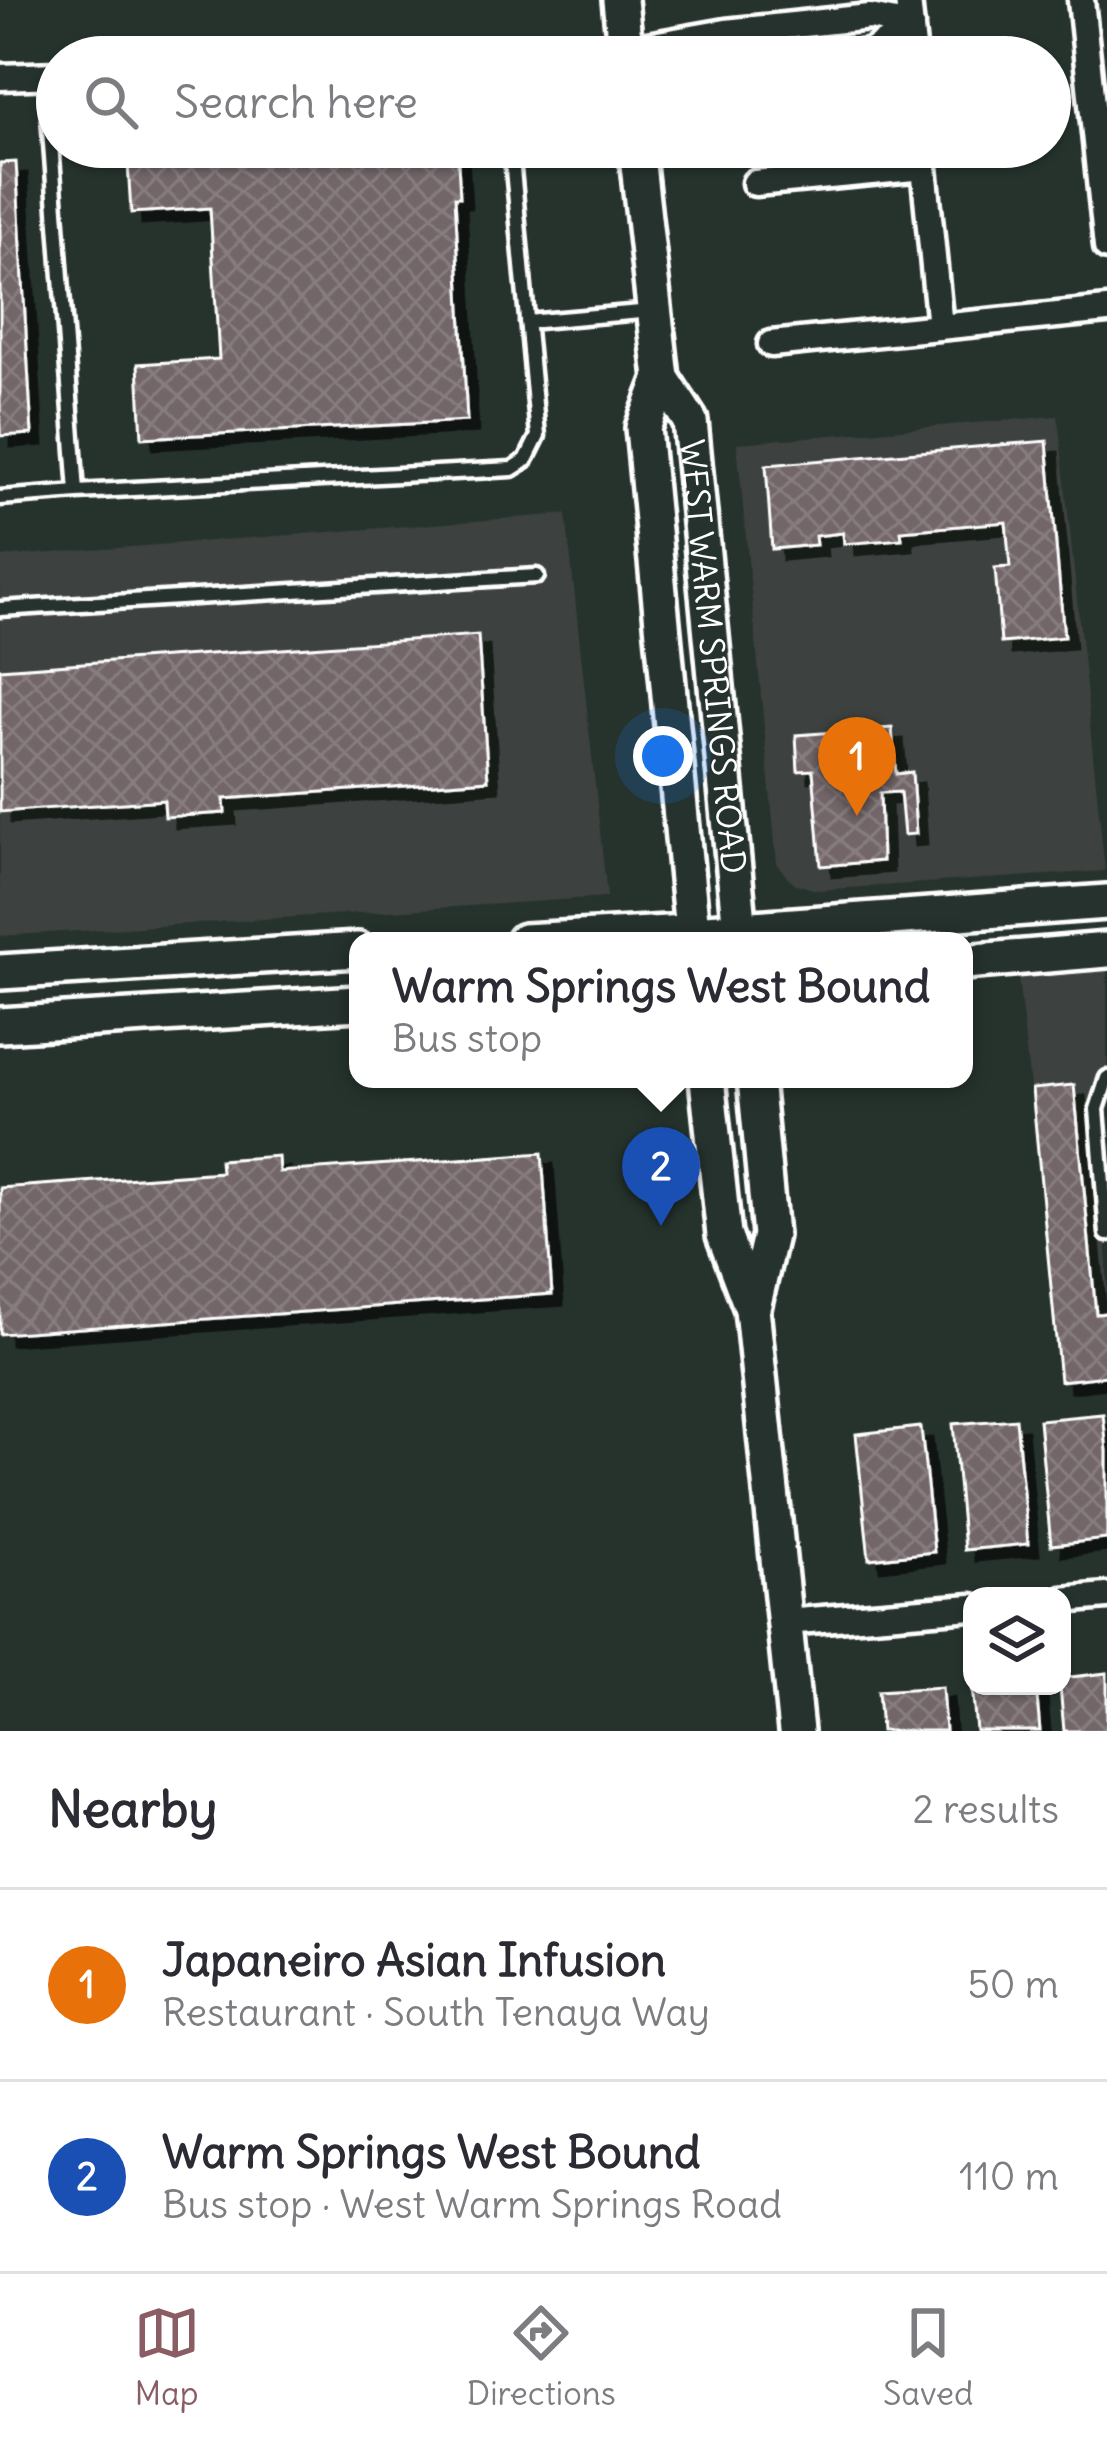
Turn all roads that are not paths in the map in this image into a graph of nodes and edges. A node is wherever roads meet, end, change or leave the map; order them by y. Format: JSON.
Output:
{"nodes":[{"id":1,"x":620,"y":0,"type":"edge"},
{"id":2,"x":1082,"y":0,"type":"edge"},
{"id":3,"x":909,"y":13,"type":"edge"},
{"id":4,"x":624,"y":36,"type":"edge"},
{"id":5,"x":708,"y":36,"type":"edge"},
{"id":6,"x":887,"y":36,"type":"edge"},
{"id":7,"x":36,"y":76,"type":"edge"},
{"id":8,"x":0,"y":77,"type":"edge"},
{"id":9,"x":58,"y":168,"type":"edge"},
{"id":10,"x":513,"y":168,"type":"edge"},
{"id":11,"x":638,"y":168,"type":"edge"},
{"id":12,"x":852,"y":168,"type":"edge"},
{"id":13,"x":924,"y":168,"type":"edge"},
{"id":14,"x":755,"y":183,"type":"dead end"},
{"id":15,"x":1107,"y":248,"type":"edge"},
{"id":16,"x":1107,"y":310,"type":"edge"},
{"id":17,"x":654,"y":311,"type":"junction"},
{"id":18,"x":527,"y":322,"type":"junction"},
{"id":19,"x":940,"y":327,"type":"junction"},
{"id":20,"x":771,"y":344,"type":"dead end"},
{"id":21,"x":662,"y":378,"type":"junction"},
{"id":22,"x":77,"y":492,"type":"junction"},
{"id":23,"x":0,"y":498,"type":"edge"},
{"id":24,"x":537,"y":576,"type":"dead end"},
{"id":25,"x":0,"y":609,"type":"edge"},
{"id":26,"x":1107,"y":902,"type":"edge"},
{"id":27,"x":692,"y":932,"type":"edge"},
{"id":28,"x":741,"y":932,"type":"edge"},
{"id":29,"x":774,"y":932,"type":"edge"},
{"id":30,"x":1107,"y":950,"type":"edge"},
{"id":31,"x":349,"y":951,"type":"edge"},
{"id":32,"x":973,"y":961,"type":"edge"},
{"id":33,"x":0,"y":972,"type":"edge"},
{"id":34,"x":349,"y":1004,"type":"edge"},
{"id":35,"x":0,"y":1025,"type":"edge"},
{"id":36,"x":1107,"y":1078,"type":"edge"},
{"id":37,"x":708,"y":1088,"type":"edge"},
{"id":38,"x":756,"y":1088,"type":"edge"},
{"id":39,"x":1107,"y":1234,"type":"edge"},
{"id":40,"x":752,"y":1309,"type":"junction"},
{"id":41,"x":1107,"y":1596,"type":"edge"},
{"id":42,"x":1071,"y":1599,"type":"edge"},
{"id":43,"x":963,"y":1608,"type":"edge"},
{"id":44,"x":785,"y":1622,"type":"junction"},
{"id":45,"x":796,"y":1731,"type":"edge"}],
"edges":[{"from":1,"to":4,"type":"main road"},
{"from":2,"to":15,"type":"street"},
{"from":3,"to":5,"type":"street"},
{"from":3,"to":6,"type":"street"},
{"from":7,"to":8,"type":"street"},
{"from":9,"to":22,"type":"lane"},
{"from":10,"to":18,"type":"lane"},
{"from":11,"to":17,"type":"main road","name":"WEST WARM SPRINGS ROAD"},
{"from":12,"to":14,"type":"street"},
{"from":13,"to":19,"type":"street"},
{"from":16,"to":19,"type":"street"},
{"from":17,"to":18,"type":"lane"},
{"from":17,"to":21,"type":"main road","name":"WEST WARM SPRINGS ROAD"},
{"from":18,"to":22,"type":"lane"},
{"from":19,"to":20,"type":"street"},
{"from":21,"to":27,"type":"main road","name":"WEST WARM SPRINGS ROAD"},
{"from":21,"to":28,"type":"main road","name":"WEST WARM SPRINGS ROAD"},
{"from":22,"to":23,"type":"lane"},
{"from":24,"to":25,"type":"lane"},
{"from":26,"to":29,"type":"main road"},
{"from":30,"to":32,"type":"main road"},
{"from":31,"to":33,"type":"main road"},
{"from":34,"to":35,"type":"main road"},
{"from":36,"to":39,"type":"lane"},
{"from":37,"to":40,"type":"main road"},
{"from":38,"to":40,"type":"main road"},
{"from":40,"to":44,"type":"main road"},
{"from":41,"to":42,"type":"street"},
{"from":43,"to":44,"type":"street"},
{"from":44,"to":45,"type":"main road"}]}
